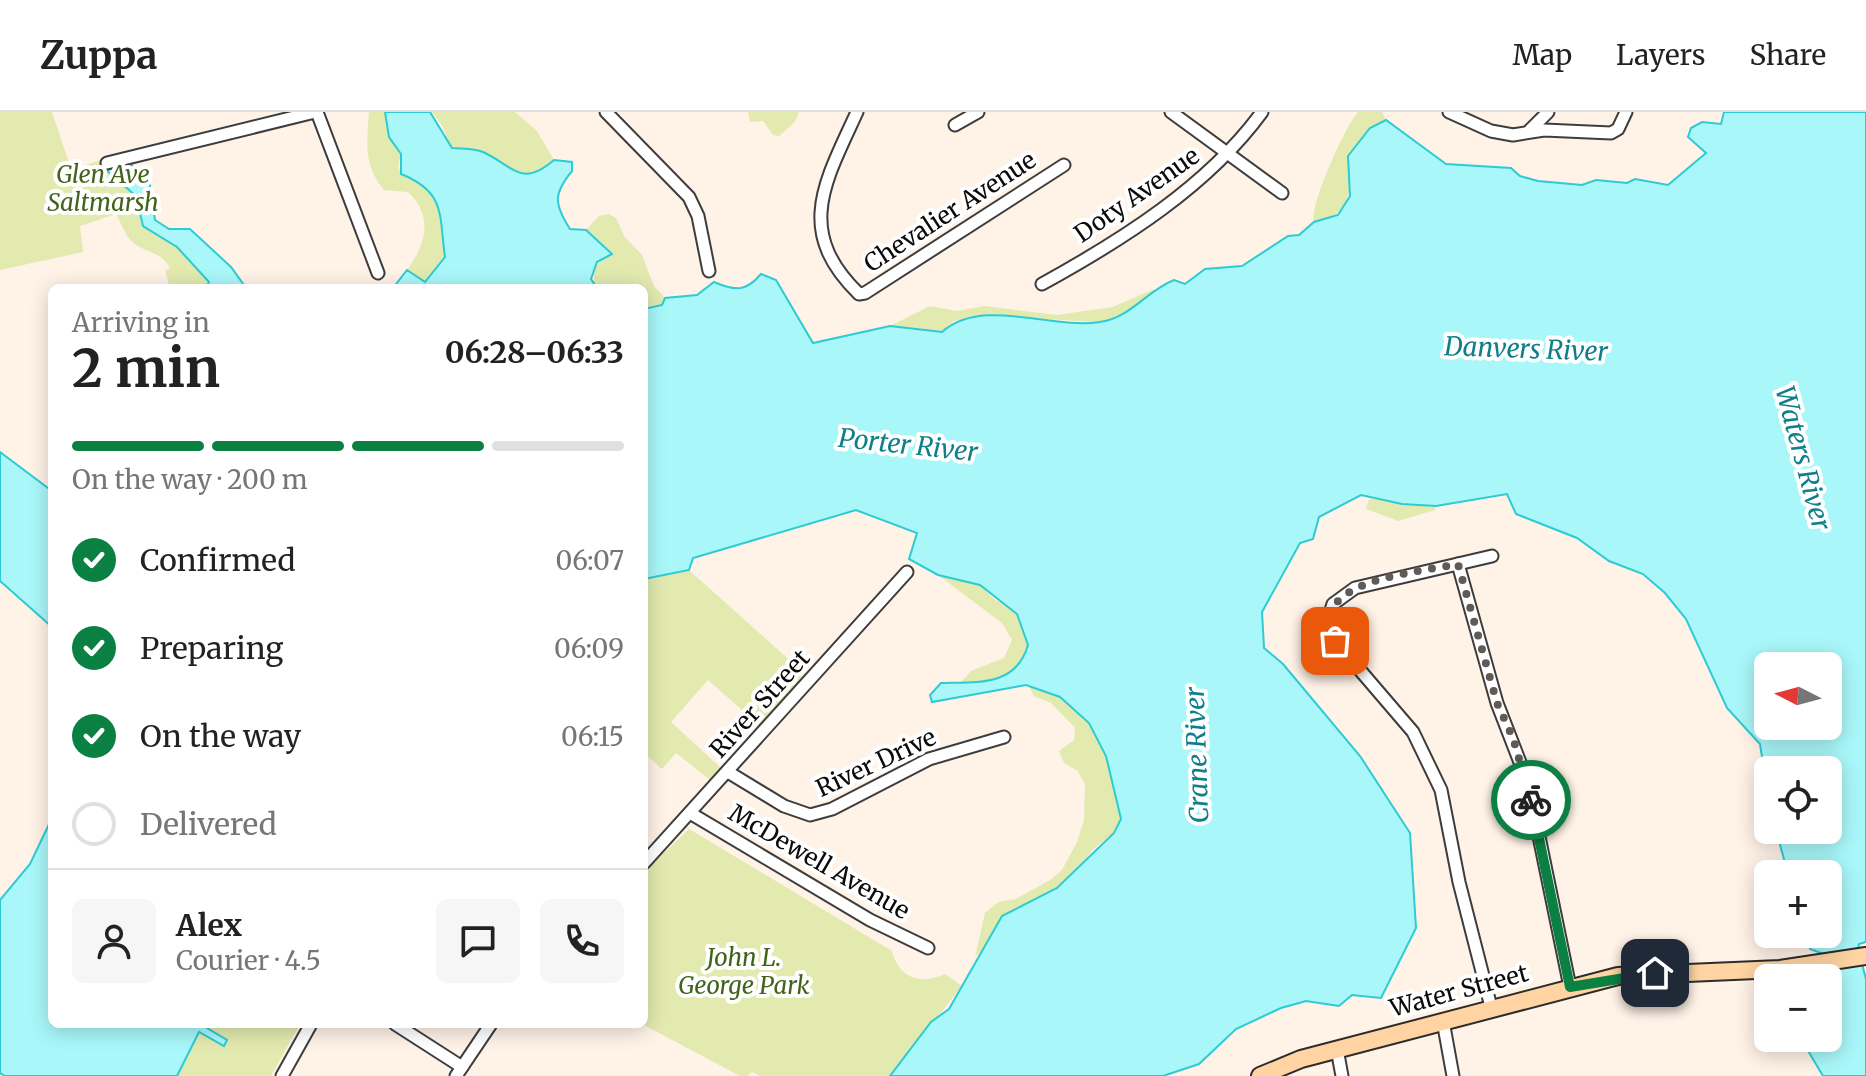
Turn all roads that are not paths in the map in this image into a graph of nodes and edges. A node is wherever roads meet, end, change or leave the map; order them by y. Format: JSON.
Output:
{"nodes":[{"id":1,"x":316,"y":112,"type":"edge"},
{"id":2,"x":857,"y":112,"type":"edge"},
{"id":3,"x":978,"y":112,"type":"edge"},
{"id":4,"x":1171,"y":112,"type":"edge"},
{"id":5,"x":1262,"y":112,"type":"edge"},
{"id":6,"x":1449,"y":112,"type":"edge"},
{"id":7,"x":1548,"y":112,"type":"edge"},
{"id":8,"x":1626,"y":112,"type":"edge"},
{"id":9,"x":611,"y":114,"type":"edge"},
{"id":10,"x":955,"y":125,"type":"dead end"},
{"id":11,"x":1530,"y":131,"type":"junction"},
{"id":12,"x":1229,"y":154,"type":"junction"},
{"id":13,"x":107,"y":163,"type":"dead end"},
{"id":14,"x":1064,"y":165,"type":"dead end"},
{"id":15,"x":1282,"y":193,"type":"dead end"},
{"id":16,"x":709,"y":271,"type":"dead end"},
{"id":17,"x":378,"y":273,"type":"dead end"},
{"id":18,"x":1042,"y":284,"type":"dead end"},
{"id":19,"x":1492,"y":556,"type":"dead end"},
{"id":20,"x":1458,"y":564,"type":"junction"},
{"id":21,"x":907,"y":572,"type":"dead end"},
{"id":22,"x":1004,"y":737,"type":"dead end"},
{"id":23,"x":728,"y":772,"type":"junction"},
{"id":24,"x":690,"y":813,"type":"junction"},
{"id":25,"x":648,"y":859,"type":"edge"},
{"id":26,"x":928,"y":948,"type":"dead end"},
{"id":27,"x":1866,"y":956,"type":"edge"},
{"id":28,"x":1570,"y":987,"type":"junction"},
{"id":29,"x":1491,"y":1007,"type":"junction"},
{"id":30,"x":1443,"y":1021,"type":"junction"},
{"id":31,"x":309,"y":1028,"type":"edge"},
{"id":32,"x":400,"y":1028,"type":"edge"},
{"id":33,"x":488,"y":1028,"type":"edge"},
{"id":34,"x":1337,"y":1049,"type":"junction"},
{"id":35,"x":460,"y":1073,"type":"edge"},
{"id":36,"x":282,"y":1076,"type":"edge"},
{"id":37,"x":1260,"y":1076,"type":"edge"},
{"id":38,"x":1342,"y":1076,"type":"edge"},
{"id":39,"x":1453,"y":1076,"type":"edge"}],
"edges":[{"from":1,"to":13,"type":"street"},
{"from":1,"to":17,"type":"street"},
{"from":2,"to":14,"type":"street","name":"Chevalier Avenue"},
{"from":3,"to":10,"type":"street"},
{"from":4,"to":12,"type":"street"},
{"from":5,"to":12,"type":"street","name":"Doty Avenue"},
{"from":6,"to":11,"type":"street"},
{"from":7,"to":11,"type":"street"},
{"from":8,"to":11,"type":"street"},
{"from":9,"to":16,"type":"street"},
{"from":12,"to":15,"type":"street"},
{"from":12,"to":18,"type":"street","name":"Doty Avenue"},
{"from":19,"to":20,"type":"street"},
{"from":20,"to":28,"type":"street"},
{"from":20,"to":29,"type":"street"},
{"from":21,"to":23,"type":"street","name":"River Street"},
{"from":22,"to":23,"type":"street","name":"River Drive"},
{"from":23,"to":24,"type":"street","name":"River Street"},
{"from":24,"to":25,"type":"street","name":"River Street"},
{"from":24,"to":26,"type":"street","name":"McDewell Avenue"},
{"from":27,"to":28,"type":"main road","name":"Water Street"},
{"from":28,"to":29,"type":"main road","name":"Water Street"},
{"from":29,"to":30,"type":"main road","name":"Water Street"},
{"from":30,"to":34,"type":"main road","name":"Water Street"},
{"from":30,"to":39,"type":"street"},
{"from":31,"to":36,"type":"street"},
{"from":32,"to":35,"type":"street"},
{"from":33,"to":35,"type":"street"},
{"from":34,"to":37,"type":"main road","name":"Water Street"},
{"from":34,"to":38,"type":"street"}]}
